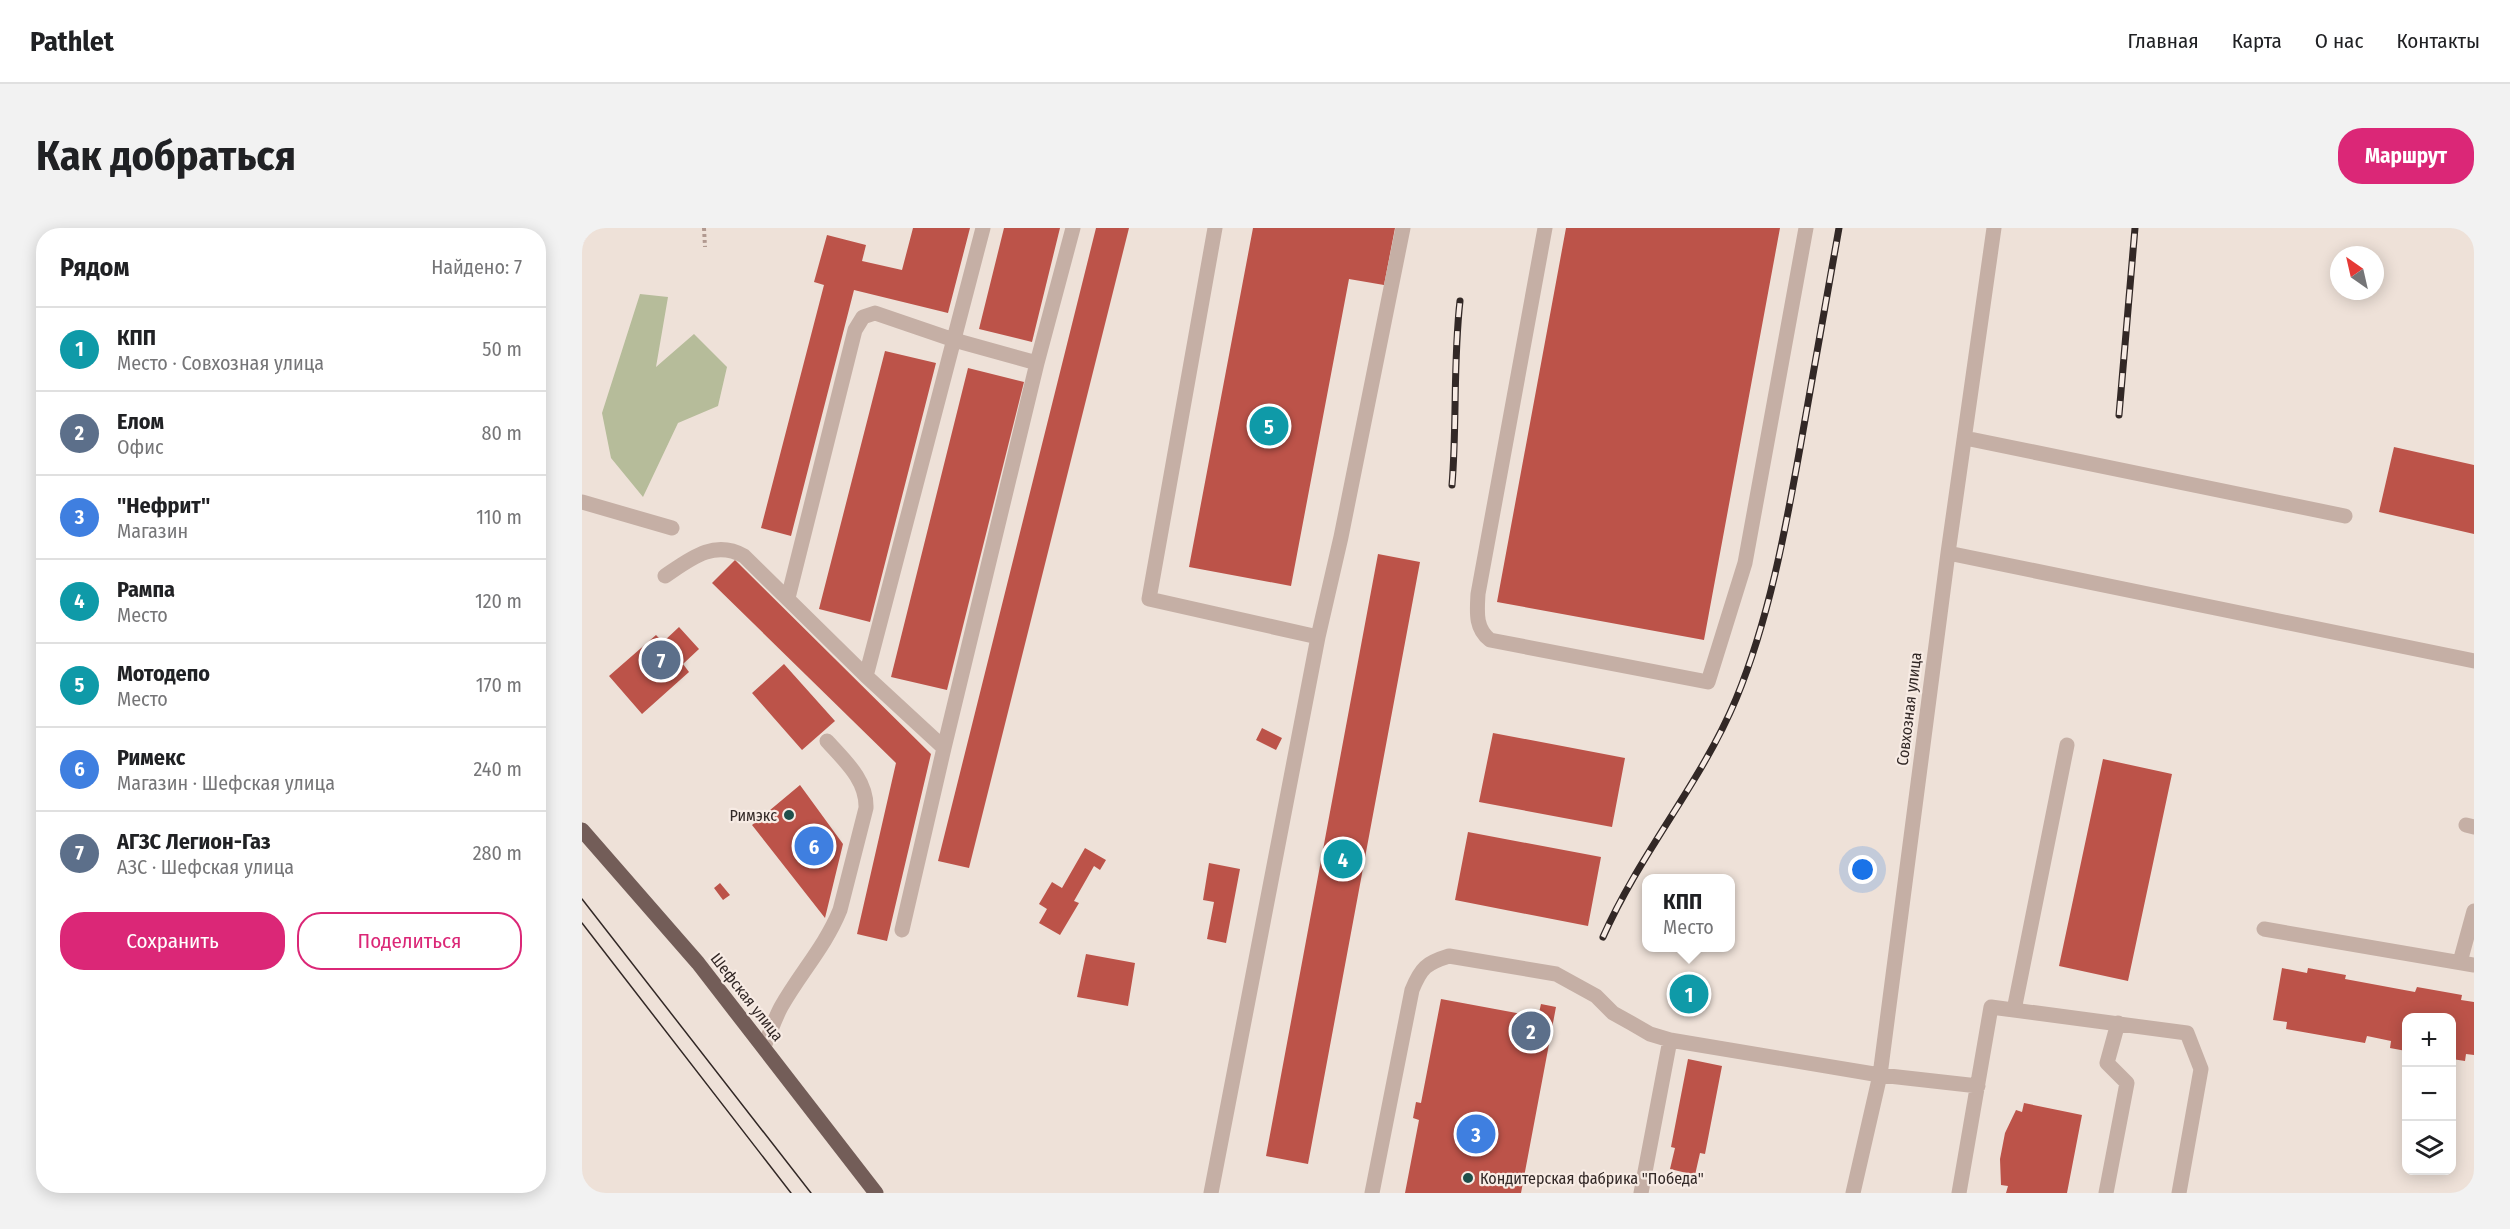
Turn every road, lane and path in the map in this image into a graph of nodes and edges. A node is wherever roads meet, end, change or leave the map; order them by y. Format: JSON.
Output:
{"nodes":[{"id":1,"x":704,"y":228,"type":"edge"},
{"id":2,"x":983,"y":228,"type":"edge"},
{"id":3,"x":1073,"y":228,"type":"edge"},
{"id":4,"x":1215,"y":228,"type":"edge"},
{"id":5,"x":1403,"y":228,"type":"edge"},
{"id":6,"x":1545,"y":228,"type":"edge"},
{"id":7,"x":1806,"y":228,"type":"edge"},
{"id":8,"x":1994,"y":228,"type":"edge"},
{"id":9,"x":705,"y":248,"type":"dead end"},
{"id":10,"x":954,"y":340,"type":"junction"},
{"id":11,"x":1037,"y":363,"type":"junction"},
{"id":12,"x":1965,"y":438,"type":"junction"},
{"id":13,"x":582,"y":502,"type":"edge"},
{"id":14,"x":2345,"y":516,"type":"dead end"},
{"id":15,"x":672,"y":528,"type":"dead end"},
{"id":16,"x":1948,"y":553,"type":"junction"},
{"id":17,"x":665,"y":576,"type":"dead end"},
{"id":18,"x":788,"y":598,"type":"junction"},
{"id":19,"x":1317,"y":637,"type":"junction"},
{"id":20,"x":2474,"y":661,"type":"edge"},
{"id":21,"x":866,"y":676,"type":"junction"},
{"id":22,"x":827,"y":741,"type":"dead end"},
{"id":23,"x":2067,"y":745,"type":"dead end"},
{"id":24,"x":944,"y":748,"type":"junction"},
{"id":25,"x":582,"y":830,"type":"edge"},
{"id":26,"x":2474,"y":911,"type":"edge"},
{"id":27,"x":2264,"y":929,"type":"dead end"},
{"id":28,"x":902,"y":930,"type":"dead end"},
{"id":29,"x":2467,"y":964,"type":"edge"},
{"id":30,"x":2014,"y":1010,"type":"junction"},
{"id":31,"x":2118,"y":1023,"type":"junction"},
{"id":32,"x":1670,"y":1040,"type":"junction"},
{"id":33,"x":764,"y":1046,"type":"junction"},
{"id":34,"x":1880,"y":1075,"type":"junction"},
{"id":35,"x":1978,"y":1086,"type":"junction"},
{"id":36,"x":876,"y":1193,"type":"edge"},
{"id":37,"x":1212,"y":1193,"type":"edge"},
{"id":38,"x":1372,"y":1193,"type":"edge"},
{"id":39,"x":1641,"y":1193,"type":"edge"},
{"id":40,"x":1853,"y":1193,"type":"edge"},
{"id":41,"x":1959,"y":1193,"type":"edge"},
{"id":42,"x":2106,"y":1193,"type":"edge"},
{"id":43,"x":2179,"y":1193,"type":"edge"}],
"edges":[{"from":1,"to":9,"type":"path"},
{"from":2,"to":10,"type":"street"},
{"from":3,"to":11,"type":"street"},
{"from":4,"to":19,"type":"street"},
{"from":5,"to":19,"type":"street"},
{"from":6,"to":7,"type":"street"},
{"from":8,"to":12,"type":"street","name":"Совхозная улица"},
{"from":10,"to":11,"type":"street"},
{"from":10,"to":18,"type":"street"},
{"from":10,"to":21,"type":"street"},
{"from":11,"to":24,"type":"street"},
{"from":12,"to":14,"type":"street"},
{"from":12,"to":16,"type":"street","name":"Совхозная улица"},
{"from":13,"to":15,"type":"street"},
{"from":16,"to":20,"type":"street"},
{"from":16,"to":34,"type":"street","name":"Совхозная улица"},
{"from":17,"to":18,"type":"street"},
{"from":18,"to":21,"type":"street"},
{"from":19,"to":37,"type":"street"},
{"from":21,"to":24,"type":"street"},
{"from":22,"to":33,"type":"street"},
{"from":23,"to":30,"type":"street"},
{"from":24,"to":28,"type":"street"},
{"from":25,"to":33,"type":"main road","name":"Шефская улица"},
{"from":26,"to":29,"type":"street"},
{"from":27,"to":29,"type":"street"},
{"from":30,"to":31,"type":"street"},
{"from":30,"to":35,"type":"street"},
{"from":31,"to":42,"type":"street"},
{"from":31,"to":43,"type":"street"},
{"from":32,"to":34,"type":"street"},
{"from":32,"to":38,"type":"street"},
{"from":32,"to":39,"type":"street"},
{"from":33,"to":36,"type":"main road","name":"Шефская улица"},
{"from":34,"to":35,"type":"street"},
{"from":34,"to":40,"type":"street","name":"Совхозная улица"},
{"from":35,"to":41,"type":"street"}]}
